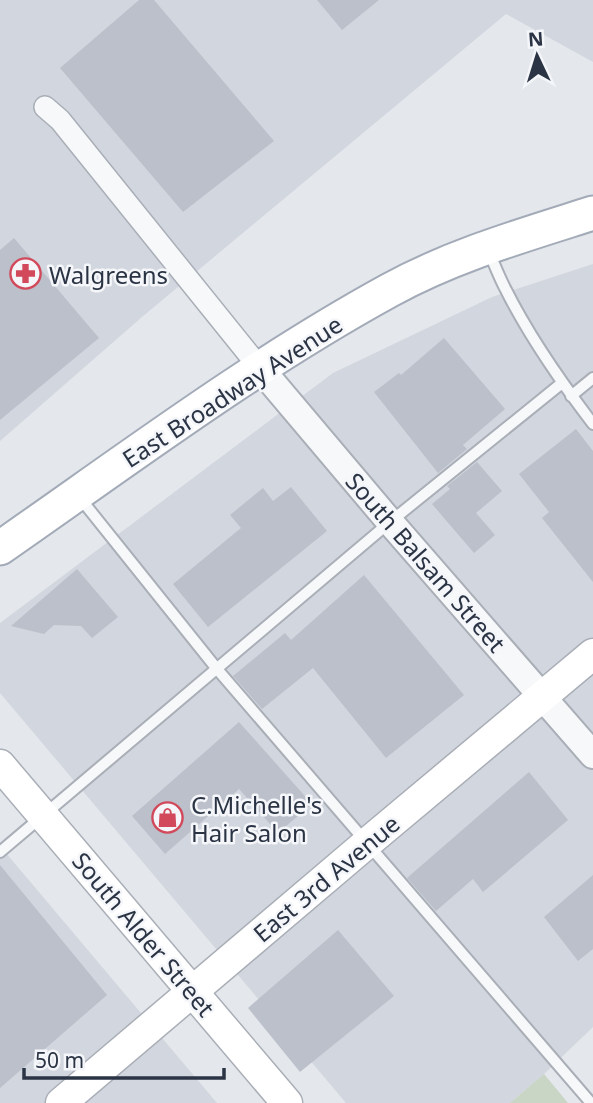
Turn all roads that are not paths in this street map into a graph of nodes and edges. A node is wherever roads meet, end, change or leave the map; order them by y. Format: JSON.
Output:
{"nodes":[{"id":1,"x":45,"y":107,"type":"dead end"},
{"id":2,"x":593,"y":213,"type":"edge"},
{"id":3,"x":487,"y":247,"type":"junction"},
{"id":4,"x":259,"y":367,"type":"junction"},
{"id":5,"x":593,"y":378,"type":"edge"},
{"id":6,"x":562,"y":383,"type":"junction"},
{"id":7,"x":571,"y":396,"type":"junction"},
{"id":8,"x":593,"y":424,"type":"edge"},
{"id":9,"x":77,"y":494,"type":"junction"},
{"id":10,"x":390,"y":522,"type":"junction"},
{"id":11,"x":0,"y":548,"type":"edge"},
{"id":12,"x":593,"y":654,"type":"edge"},
{"id":13,"x":217,"y":669,"type":"junction"},
{"id":14,"x":543,"y":696,"type":"junction"},
{"id":15,"x":593,"y":755,"type":"edge"},
{"id":16,"x":0,"y":765,"type":"edge"},
{"id":17,"x":44,"y":816,"type":"junction"},
{"id":18,"x":366,"y":844,"type":"junction"},
{"id":19,"x":0,"y":852,"type":"edge"},
{"id":20,"x":192,"y":992,"type":"junction"},
{"id":21,"x":61,"y":1103,"type":"edge"},
{"id":22,"x":287,"y":1103,"type":"edge"},
{"id":23,"x":591,"y":1103,"type":"edge"}],
"edges":[{"from":1,"to":4,"type":"street"},
{"from":2,"to":3,"type":"main road","name":"East Broadway Avenue"},
{"from":3,"to":4,"type":"main road","name":"East Broadway Avenue"},
{"from":3,"to":6,"type":"lane"},
{"from":4,"to":9,"type":"main road","name":"East Broadway Avenue"},
{"from":4,"to":10,"type":"street","name":"South Balsam Street"},
{"from":5,"to":7,"type":"lane"},
{"from":6,"to":7,"type":"lane"},
{"from":6,"to":10,"type":"lane"},
{"from":7,"to":8,"type":"lane"},
{"from":9,"to":11,"type":"main road","name":"East Broadway Avenue"},
{"from":9,"to":13,"type":"lane"},
{"from":10,"to":13,"type":"lane"},
{"from":10,"to":14,"type":"street","name":"South Balsam Street"},
{"from":12,"to":14,"type":"main road","name":"East 3rd Avenue"},
{"from":13,"to":17,"type":"lane"},
{"from":13,"to":18,"type":"lane"},
{"from":14,"to":15,"type":"street","name":"South Balsam Street"},
{"from":14,"to":18,"type":"main road","name":"East 3rd Avenue"},
{"from":16,"to":17,"type":"main road","name":"South Alder Street"},
{"from":17,"to":19,"type":"lane"},
{"from":17,"to":20,"type":"main road","name":"South Alder Street"},
{"from":18,"to":20,"type":"main road","name":"East 3rd Avenue"},
{"from":18,"to":23,"type":"lane"},
{"from":20,"to":21,"type":"main road","name":"East 3rd Avenue"},
{"from":20,"to":22,"type":"main road","name":"South Alder Street"}]}
